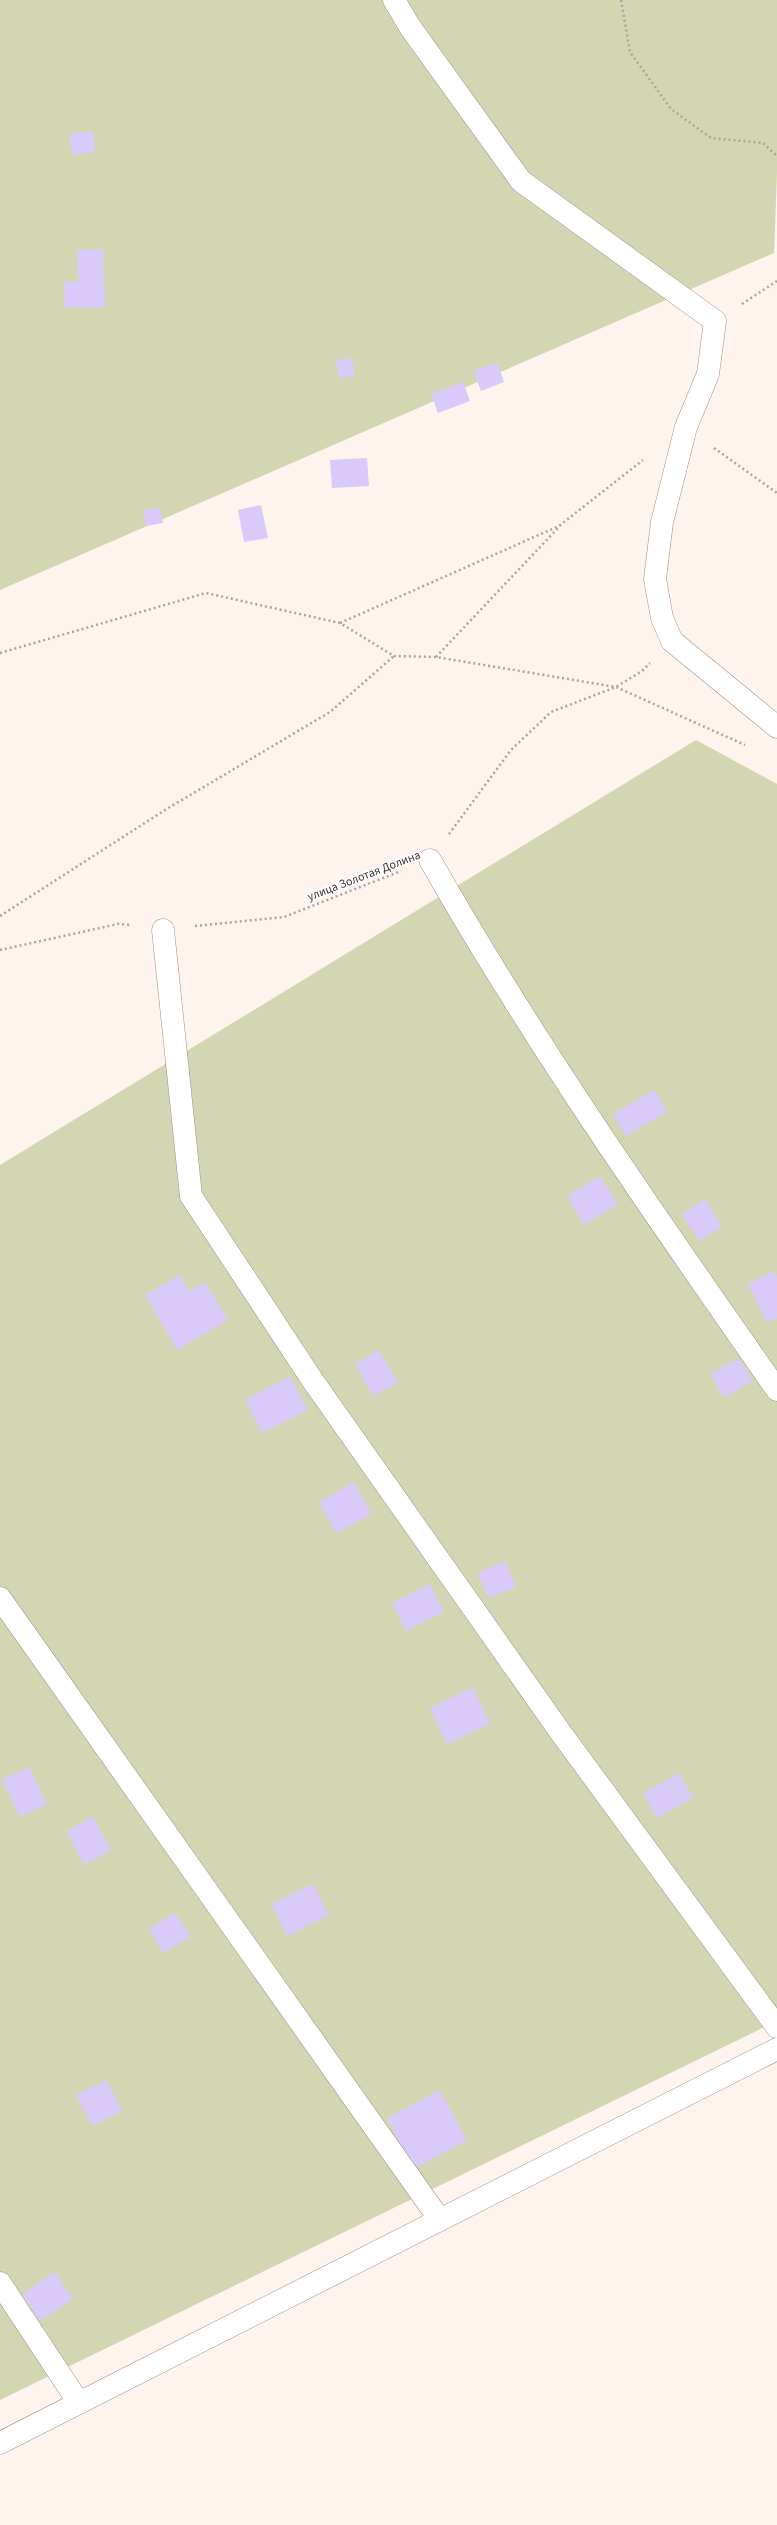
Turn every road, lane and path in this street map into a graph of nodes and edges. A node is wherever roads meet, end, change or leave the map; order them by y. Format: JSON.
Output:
{"nodes":[{"id":1,"x":394,"y":0,"type":"edge"},
{"id":2,"x":621,"y":0,"type":"edge"},
{"id":3,"x":777,"y":156,"type":"edge"},
{"id":4,"x":777,"y":281,"type":"edge"},
{"id":5,"x":715,"y":321,"type":"junction"},
{"id":6,"x":686,"y":427,"type":"junction"},
{"id":7,"x":777,"y":493,"type":"edge"},
{"id":8,"x":559,"y":526,"type":"junction"},
{"id":9,"x":340,"y":623,"type":"junction"},
{"id":10,"x":672,"y":641,"type":"junction"},
{"id":11,"x":0,"y":653,"type":"edge"},
{"id":12,"x":394,"y":656,"type":"junction"},
{"id":13,"x":436,"y":657,"type":"junction"},
{"id":14,"x":616,"y":687,"type":"junction"},
{"id":15,"x":777,"y":727,"type":"edge"},
{"id":16,"x":751,"y":747,"type":"dead end"},
{"id":17,"x":430,"y":860,"type":"junction"},
{"id":18,"x":0,"y":916,"type":"edge"},
{"id":19,"x":163,"y":930,"type":"junction"},
{"id":20,"x":0,"y":950,"type":"edge"},
{"id":21,"x":777,"y":1390,"type":"edge"},
{"id":22,"x":0,"y":1598,"type":"edge"},
{"id":23,"x":777,"y":2027,"type":"edge"},
{"id":24,"x":777,"y":2049,"type":"edge"},
{"id":25,"x":440,"y":2220,"type":"junction"},
{"id":26,"x":0,"y":2283,"type":"edge"},
{"id":27,"x":78,"y":2403,"type":"junction"},
{"id":28,"x":0,"y":2443,"type":"edge"}],
"edges":[{"from":1,"to":5,"type":"street"},
{"from":2,"to":3,"type":"path"},
{"from":4,"to":5,"type":"path"},
{"from":5,"to":6,"type":"street"},
{"from":6,"to":7,"type":"path"},
{"from":6,"to":8,"type":"path"},
{"from":6,"to":10,"type":"street"},
{"from":8,"to":9,"type":"path"},
{"from":8,"to":13,"type":"path"},
{"from":9,"to":11,"type":"path"},
{"from":9,"to":12,"type":"path"},
{"from":10,"to":14,"type":"path","name":"улица Золотая Долина"},
{"from":10,"to":15,"type":"street"},
{"from":12,"to":13,"type":"path"},
{"from":12,"to":18,"type":"path"},
{"from":13,"to":14,"type":"path"},
{"from":14,"to":16,"type":"path"},
{"from":14,"to":17,"type":"path","name":"улица Золотая Долина"},
{"from":17,"to":19,"type":"path","name":"улица Золотая Долина"},
{"from":17,"to":21,"type":"street"},
{"from":19,"to":20,"type":"path","name":"улица Золотая Долина"},
{"from":19,"to":23,"type":"street"},
{"from":22,"to":25,"type":"street"},
{"from":24,"to":25,"type":"street"},
{"from":25,"to":27,"type":"street"},
{"from":26,"to":27,"type":"street"},
{"from":27,"to":28,"type":"street"}]}
